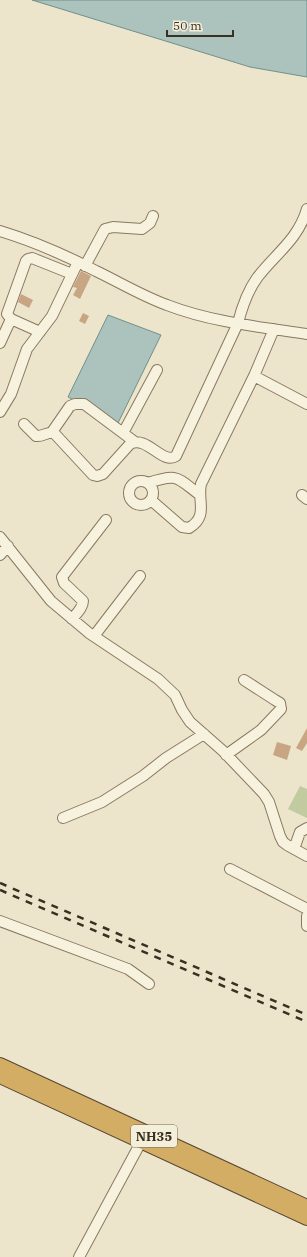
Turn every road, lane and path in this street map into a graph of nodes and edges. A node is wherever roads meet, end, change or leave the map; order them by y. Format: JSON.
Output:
{"nodes":[{"id":1,"x":307,"y":209,"type":"edge"},
{"id":2,"x":153,"y":216,"type":"dead end"},
{"id":3,"x":0,"y":230,"type":"edge"},
{"id":4,"x":81,"y":264,"type":"junction"},
{"id":5,"x":72,"y":274,"type":"junction"},
{"id":6,"x":11,"y":319,"type":"junction"},
{"id":7,"x":238,"y":323,"type":"junction"},
{"id":8,"x":274,"y":329,"type":"junction"},
{"id":9,"x":40,"y":332,"type":"junction"},
{"id":10,"x":307,"y":334,"type":"edge"},
{"id":11,"x":0,"y":343,"type":"edge"},
{"id":12,"x":157,"y":370,"type":"dead end"},
{"id":13,"x":254,"y":376,"type":"junction"},
{"id":14,"x":307,"y":404,"type":"edge"},
{"id":15,"x":0,"y":412,"type":"edge"},
{"id":16,"x":24,"y":424,"type":"dead end"},
{"id":17,"x":52,"y":432,"type":"junction"},
{"id":18,"x":123,"y":433,"type":"junction"},
{"id":19,"x":135,"y":442,"type":"junction"},
{"id":20,"x":148,"y":483,"type":"junction"},
{"id":21,"x":200,"y":496,"type":"junction"},
{"id":22,"x":151,"y":500,"type":"junction"},
{"id":23,"x":106,"y":520,"type":"dead end"},
{"id":24,"x":0,"y":537,"type":"edge"},
{"id":25,"x":8,"y":546,"type":"junction"},
{"id":26,"x":0,"y":555,"type":"edge"},
{"id":27,"x":140,"y":576,"type":"dead end"},
{"id":28,"x":72,"y":619,"type":"junction"},
{"id":29,"x":94,"y":636,"type":"junction"},
{"id":30,"x":244,"y":680,"type":"dead end"},
{"id":31,"x":204,"y":734,"type":"junction"},
{"id":32,"x":226,"y":755,"type":"junction"},
{"id":33,"x":63,"y":818,"type":"dead end"},
{"id":34,"x":307,"y":828,"type":"edge"},
{"id":35,"x":294,"y":849,"type":"junction"},
{"id":36,"x":307,"y":856,"type":"edge"},
{"id":37,"x":230,"y":869,"type":"dead end"},
{"id":38,"x":307,"y":909,"type":"edge"},
{"id":39,"x":307,"y":916,"type":"edge"},
{"id":40,"x":0,"y":921,"type":"edge"},
{"id":41,"x":307,"y":926,"type":"edge"},
{"id":42,"x":149,"y":984,"type":"dead end"},
{"id":43,"x":0,"y":1065,"type":"edge"},
{"id":44,"x":0,"y":1076,"type":"edge"},
{"id":45,"x":141,"y":1142,"type":"junction"},
{"id":46,"x":307,"y":1207,"type":"edge"},
{"id":47,"x":307,"y":1218,"type":"edge"},
{"id":48,"x":79,"y":1257,"type":"edge"}],
"edges":[{"from":1,"to":7,"type":"street"},
{"from":2,"to":4,"type":"street"},
{"from":3,"to":4,"type":"street"},
{"from":4,"to":5,"type":"street"},
{"from":4,"to":7,"type":"street"},
{"from":5,"to":6,"type":"street"},
{"from":5,"to":9,"type":"street"},
{"from":6,"to":9,"type":"street"},
{"from":6,"to":11,"type":"street"},
{"from":7,"to":8,"type":"street"},
{"from":7,"to":19,"type":"street"},
{"from":8,"to":10,"type":"street"},
{"from":8,"to":13,"type":"street"},
{"from":9,"to":15,"type":"street"},
{"from":12,"to":18,"type":"street"},
{"from":13,"to":14,"type":"street"},
{"from":13,"to":21,"type":"street"},
{"from":16,"to":17,"type":"street"},
{"from":17,"to":18,"type":"street"},
{"from":17,"to":19,"type":"street"},
{"from":18,"to":19,"type":"street"},
{"from":20,"to":21,"type":"street"},
{"from":20,"to":22,"type":"street"},
{"from":20,"to":22,"type":"street"},
{"from":21,"to":22,"type":"street"},
{"from":23,"to":28,"type":"street"},
{"from":24,"to":25,"type":"street"},
{"from":25,"to":26,"type":"street"},
{"from":25,"to":28,"type":"street"},
{"from":27,"to":29,"type":"street"},
{"from":28,"to":29,"type":"street"},
{"from":29,"to":31,"type":"street"},
{"from":30,"to":32,"type":"street"},
{"from":31,"to":32,"type":"street"},
{"from":31,"to":33,"type":"street"},
{"from":32,"to":35,"type":"street"},
{"from":34,"to":35,"type":"street"},
{"from":35,"to":36,"type":"street"},
{"from":37,"to":38,"type":"street"},
{"from":39,"to":41,"type":"street"},
{"from":40,"to":42,"type":"street"},
{"from":43,"to":46,"type":"highway","number":"NH35"},
{"from":44,"to":45,"type":"highway","number":"NH35"},
{"from":45,"to":47,"type":"highway","number":"NH35"},
{"from":45,"to":48,"type":"street"}]}
